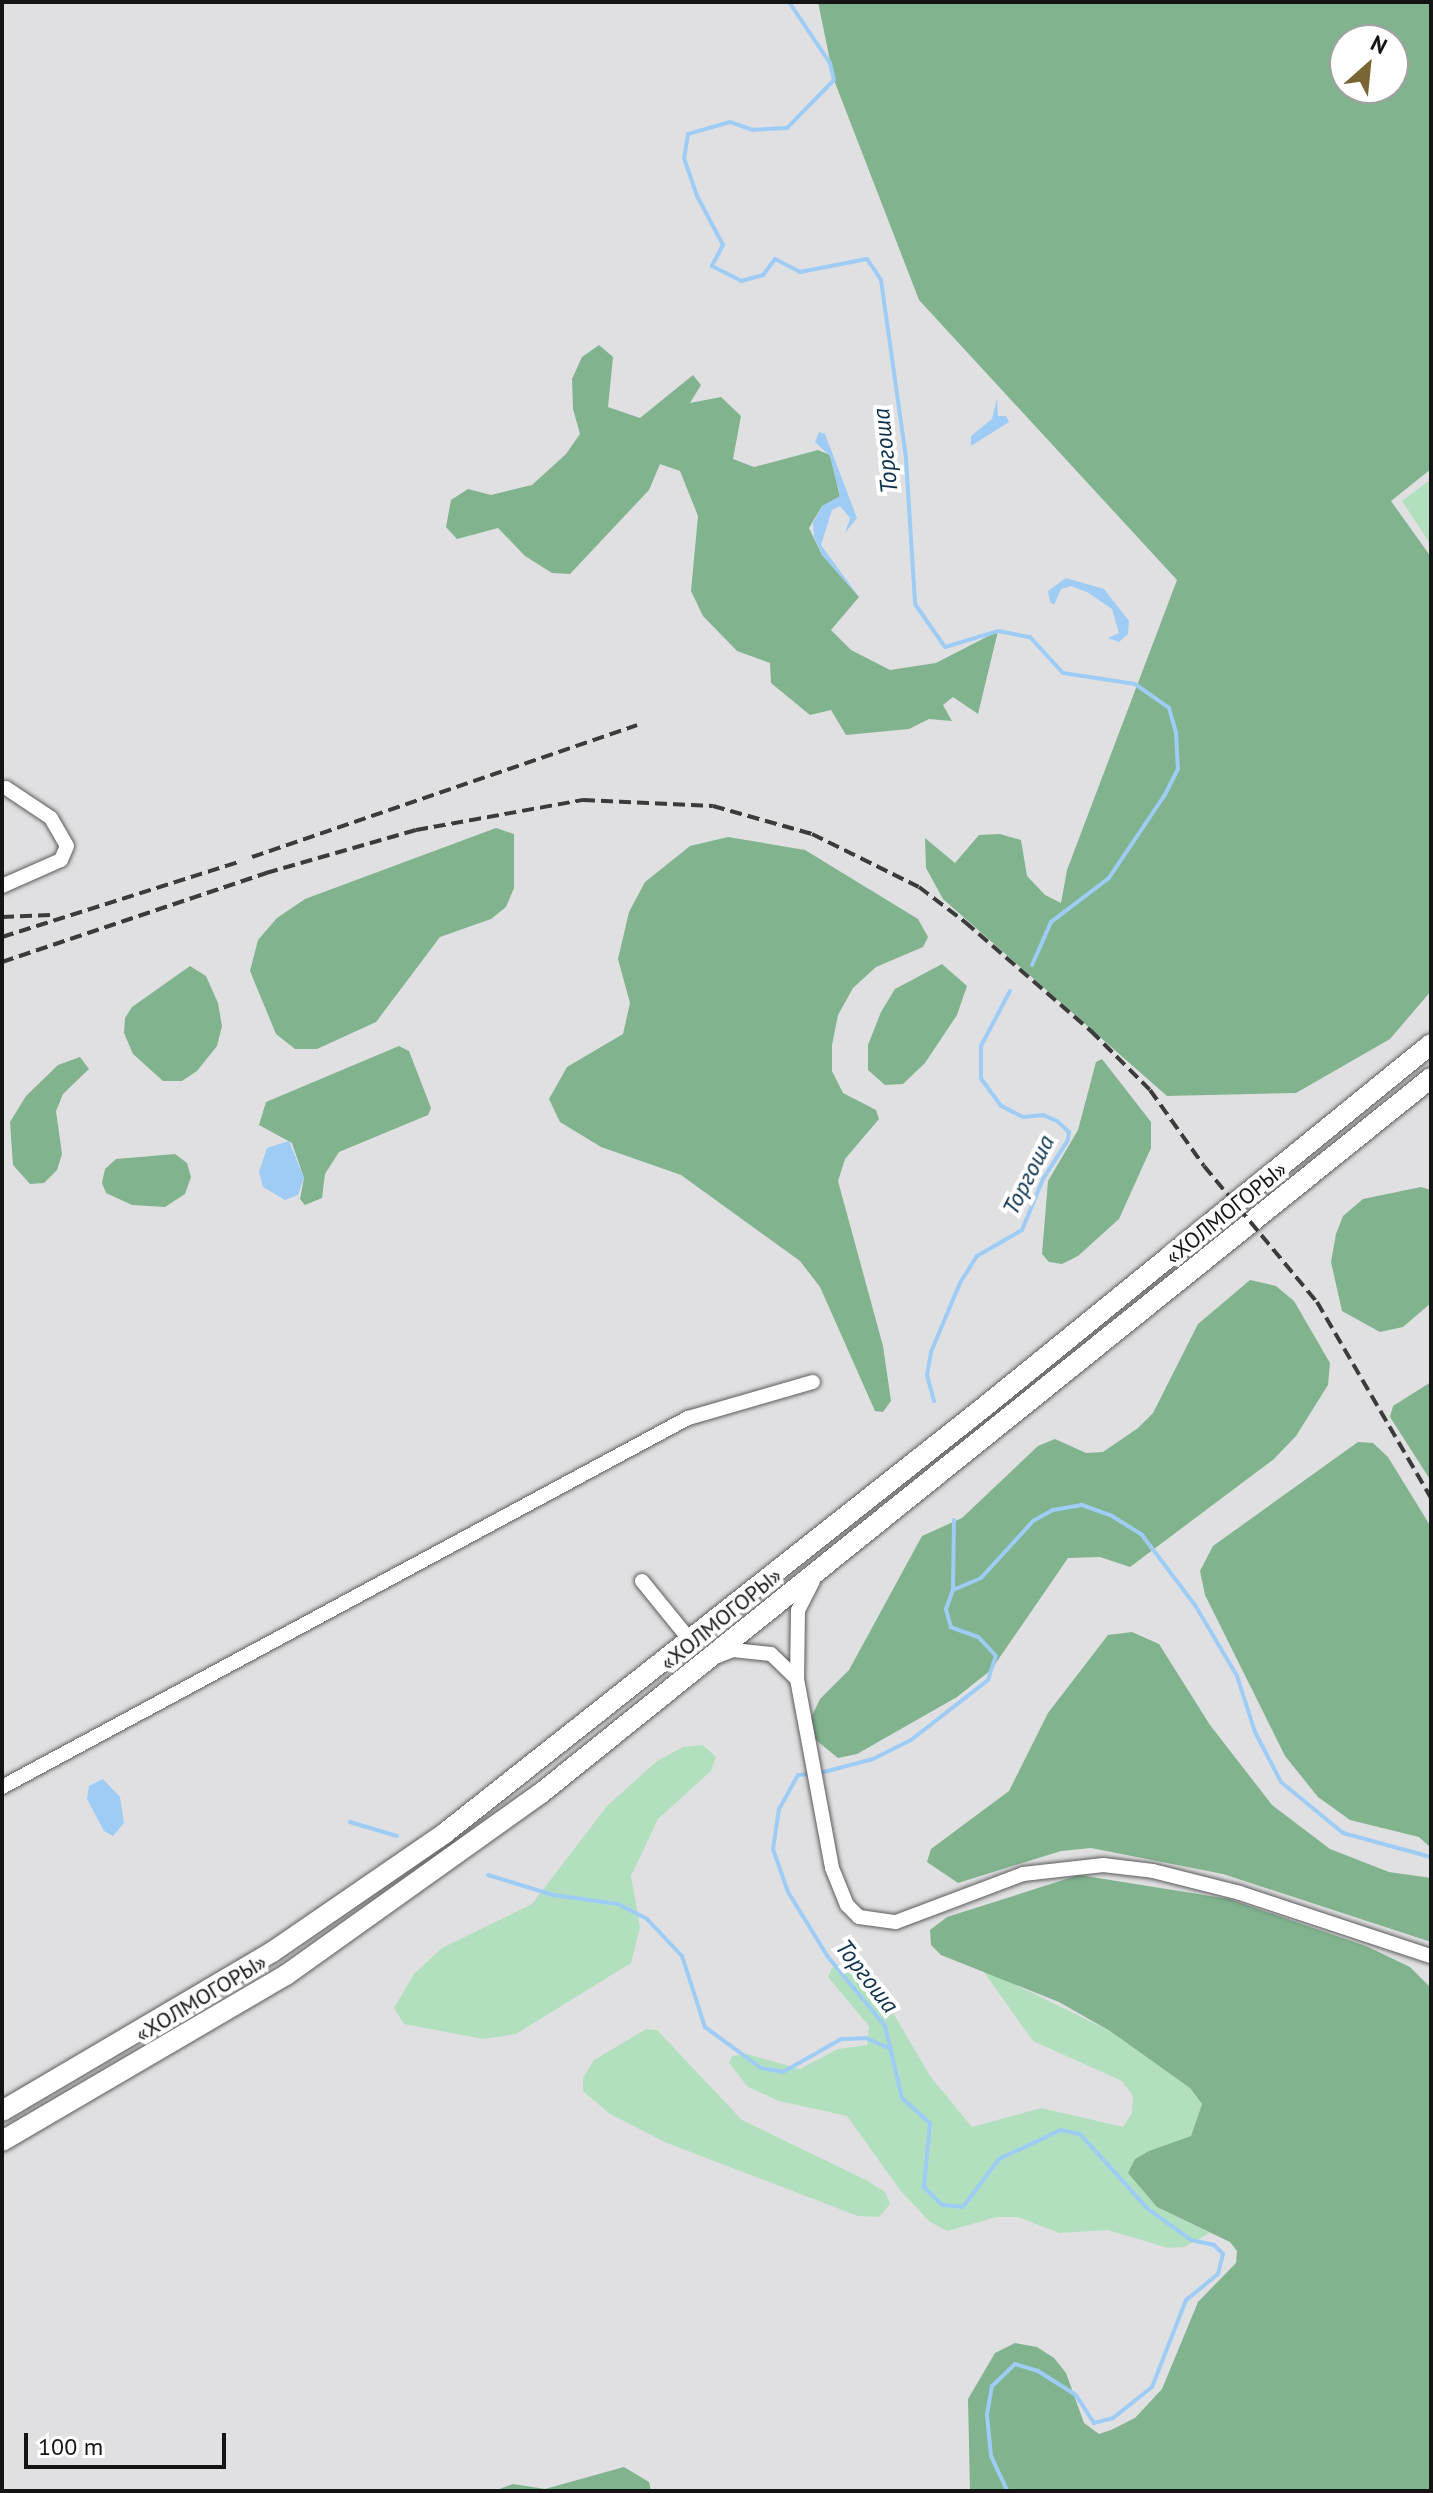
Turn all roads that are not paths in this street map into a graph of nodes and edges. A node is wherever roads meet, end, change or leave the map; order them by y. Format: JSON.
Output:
{"nodes":[{"id":1,"x":6,"y":788,"type":"dead end"},
{"id":2,"x":2,"y":886,"type":"edge"},
{"id":3,"x":1431,"y":1044,"type":"edge"},
{"id":4,"x":1431,"y":1078,"type":"edge"},
{"id":5,"x":813,"y":1382,"type":"dead end"},
{"id":6,"x":821,"y":1570,"type":"junction"},
{"id":7,"x":642,"y":1581,"type":"dead end"},
{"id":8,"x":690,"y":1640,"type":"junction"},
{"id":9,"x":709,"y":1659,"type":"junction"},
{"id":10,"x":797,"y":1679,"type":"junction"},
{"id":11,"x":2,"y":1787,"type":"edge"},
{"id":12,"x":1431,"y":1956,"type":"edge"},
{"id":13,"x":2,"y":2111,"type":"edge"},
{"id":14,"x":2,"y":2141,"type":"edge"}],
"edges":[{"from":1,"to":2,"type":"street"},
{"from":3,"to":8,"type":"highway","name":"«ХОЛМОГОРЫ»"},
{"from":4,"to":6,"type":"highway","name":"«ХОЛМОГОРЫ»"},
{"from":5,"to":11,"type":"street"},
{"from":6,"to":9,"type":"highway","name":"«ХОЛМОГОРЫ»"},
{"from":6,"to":10,"type":"street"},
{"from":7,"to":8,"type":"street"},
{"from":8,"to":13,"type":"highway","name":"«ХОЛМОГОРЫ»"},
{"from":9,"to":10,"type":"street"},
{"from":9,"to":14,"type":"highway","name":"«ХОЛМОГОРЫ»"},
{"from":10,"to":12,"type":"street"}]}
